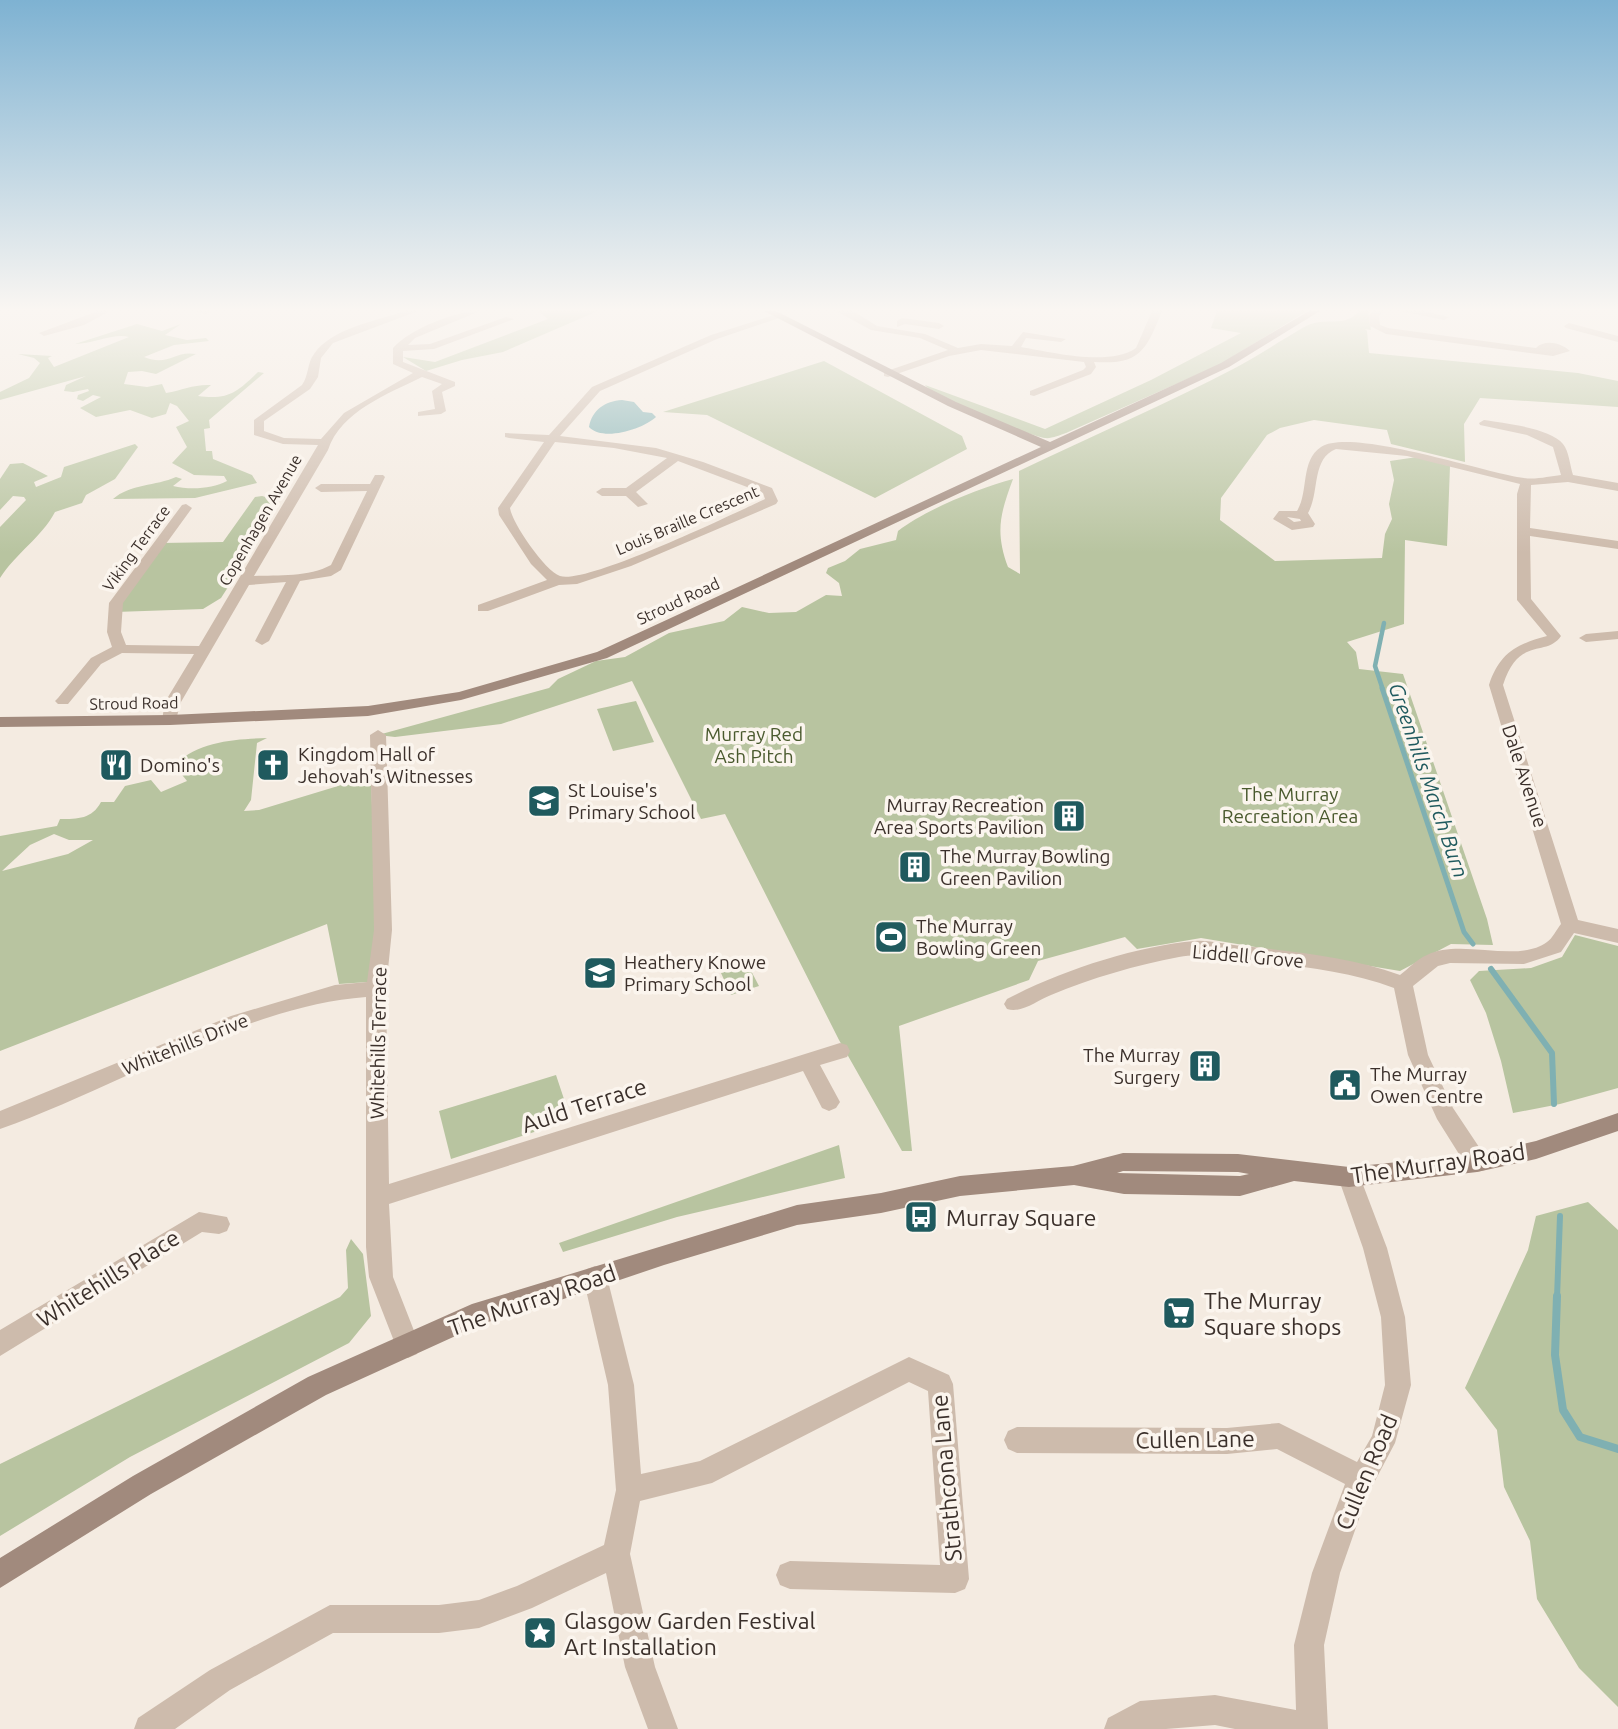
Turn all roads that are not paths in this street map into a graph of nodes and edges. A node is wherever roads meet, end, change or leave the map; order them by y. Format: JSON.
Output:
{"nodes":[{"id":1,"x":299,"y":392,"type":"edge"},
{"id":2,"x":386,"y":392,"type":"edge"},
{"id":3,"x":437,"y":392,"type":"edge"},
{"id":4,"x":594,"y":392,"type":"edge"},
{"id":5,"x":927,"y":392,"type":"edge"},
{"id":6,"x":1037,"y":392,"type":"edge"},
{"id":7,"x":1168,"y":392,"type":"edge"},
{"id":8,"x":1034,"y":393,"type":"dead end"},
{"id":9,"x":422,"y":414,"type":"dead end"},
{"id":10,"x":1484,"y":423,"type":"dead end"},
{"id":11,"x":509,"y":435,"type":"dead end"},
{"id":12,"x":551,"y":440,"type":"junction"},
{"id":13,"x":323,"y":442,"type":"junction"},
{"id":14,"x":1051,"y":447,"type":"junction"},
{"id":15,"x":676,"y":457,"type":"junction"},
{"id":16,"x":1568,"y":478,"type":"junction"},
{"id":17,"x":1526,"y":482,"type":"junction"},
{"id":18,"x":1618,"y":487,"type":"edge"},
{"id":19,"x":321,"y":488,"type":"dead end"},
{"id":20,"x":603,"y":492,"type":"dead end"},
{"id":21,"x":629,"y":492,"type":"junction"},
{"id":22,"x":642,"y":504,"type":"dead end"},
{"id":23,"x":186,"y":508,"type":"dead end"},
{"id":24,"x":1301,"y":514,"type":"dead end"},
{"id":25,"x":1524,"y":531,"type":"junction"},
{"id":26,"x":1618,"y":545,"type":"edge"},
{"id":27,"x":295,"y":578,"type":"junction"},
{"id":28,"x":244,"y":580,"type":"junction"},
{"id":29,"x":557,"y":581,"type":"junction"},
{"id":30,"x":483,"y":608,"type":"dead end"},
{"id":31,"x":1618,"y":635,"type":"edge"},
{"id":32,"x":1586,"y":638,"type":"dead end"},
{"id":33,"x":262,"y":641,"type":"dead end"},
{"id":34,"x":120,"y":649,"type":"junction"},
{"id":35,"x":205,"y":650,"type":"junction"},
{"id":36,"x":63,"y":701,"type":"dead end"},
{"id":37,"x":170,"y":720,"type":"junction"},
{"id":38,"x":0,"y":722,"type":"edge"},
{"id":39,"x":378,"y":735,"type":"dead end"},
{"id":40,"x":1570,"y":925,"type":"junction"},
{"id":41,"x":1618,"y":936,"type":"edge"},
{"id":42,"x":1403,"y":984,"type":"junction"},
{"id":43,"x":376,"y":989,"type":"junction"},
{"id":44,"x":1014,"y":1004,"type":"dead end"},
{"id":45,"x":840,"y":1051,"type":"dead end"},
{"id":46,"x":808,"y":1061,"type":"junction"},
{"id":47,"x":829,"y":1102,"type":"dead end"},
{"id":48,"x":0,"y":1120,"type":"edge"},
{"id":49,"x":1618,"y":1122,"type":"edge"},
{"id":50,"x":1477,"y":1163,"type":"junction"},
{"id":51,"x":1349,"y":1177,"type":"junction"},
{"id":52,"x":376,"y":1199,"type":"junction"},
{"id":53,"x":219,"y":1224,"type":"dead end"},
{"id":54,"x":595,"y":1276,"type":"junction"},
{"id":55,"x":0,"y":1344,"type":"edge"},
{"id":56,"x":408,"y":1346,"type":"junction"},
{"id":57,"x":1017,"y":1440,"type":"dead end"},
{"id":58,"x":1362,"y":1479,"type":"junction"},
{"id":59,"x":629,"y":1490,"type":"junction"},
{"id":60,"x":616,"y":1554,"type":"junction"},
{"id":61,"x":0,"y":1574,"type":"edge"},
{"id":62,"x":790,"y":1575,"type":"dead end"},
{"id":63,"x":1312,"y":1728,"type":"edge"},
{"id":64,"x":149,"y":1729,"type":"edge"},
{"id":65,"x":663,"y":1729,"type":"edge"},
{"id":66,"x":1119,"y":1729,"type":"edge"}],
"edges":[{"from":1,"to":13,"type":"street"},
{"from":2,"to":13,"type":"street","name":"Copenhagen Avenue"},
{"from":3,"to":9,"type":"street"},
{"from":4,"to":12,"type":"street"},
{"from":5,"to":14,"type":"street"},
{"from":6,"to":8,"type":"street"},
{"from":7,"to":14,"type":"street","name":"Stroud Road"},
{"from":10,"to":16,"type":"street"},
{"from":11,"to":12,"type":"street","name":"Louis Braille Crescent"},
{"from":12,"to":15,"type":"street","name":"Louis Braille Crescent"},
{"from":12,"to":29,"type":"street"},
{"from":13,"to":28,"type":"street","name":"Copenhagen Avenue"},
{"from":14,"to":37,"type":"street","name":"Stroud Road"},
{"from":15,"to":21,"type":"street"},
{"from":15,"to":29,"type":"street","name":"Louis Braille Crescent"},
{"from":16,"to":17,"type":"street"},
{"from":16,"to":18,"type":"street"},
{"from":17,"to":24,"type":"street"},
{"from":17,"to":25,"type":"street","name":"Dale Avenue"},
{"from":19,"to":27,"type":"street"},
{"from":20,"to":21,"type":"street"},
{"from":21,"to":22,"type":"street"},
{"from":23,"to":34,"type":"street","name":"Viking Terrace"},
{"from":25,"to":26,"type":"street"},
{"from":25,"to":40,"type":"street","name":"Dale Avenue"},
{"from":27,"to":28,"type":"street"},
{"from":27,"to":33,"type":"street"},
{"from":28,"to":35,"type":"street","name":"Copenhagen Avenue"},
{"from":29,"to":30,"type":"street"},
{"from":31,"to":32,"type":"street"},
{"from":34,"to":35,"type":"street"},
{"from":34,"to":36,"type":"street"},
{"from":35,"to":37,"type":"street","name":"Copenhagen Avenue"},
{"from":37,"to":38,"type":"street","name":"Stroud Road"},
{"from":39,"to":43,"type":"street","name":"Whitehills Terrace"},
{"from":40,"to":41,"type":"street"},
{"from":40,"to":42,"type":"street"},
{"from":42,"to":44,"type":"street","name":"Liddell Grove"},
{"from":42,"to":50,"type":"street"},
{"from":43,"to":48,"type":"street","name":"Whitehills Drive"},
{"from":43,"to":52,"type":"street","name":"Whitehills Terrace"},
{"from":45,"to":46,"type":"street","name":"Auld Terrace"},
{"from":46,"to":47,"type":"street"},
{"from":46,"to":52,"type":"street","name":"Auld Terrace"},
{"from":49,"to":50,"type":"street","name":"The Murray Road"},
{"from":50,"to":51,"type":"street","name":"The Murray Road"},
{"from":51,"to":54,"type":"street","name":"The Murray Road"},
{"from":51,"to":58,"type":"street","name":"Cullen Road"},
{"from":52,"to":56,"type":"street","name":"Whitehills Terrace"},
{"from":53,"to":55,"type":"street","name":"Whitehills Place"},
{"from":54,"to":56,"type":"street","name":"The Murray Road"},
{"from":54,"to":59,"type":"street"},
{"from":56,"to":61,"type":"street","name":"The Murray Road"},
{"from":57,"to":58,"type":"street","name":"Cullen Lane"},
{"from":58,"to":63,"type":"street","name":"Cullen Road"},
{"from":59,"to":60,"type":"street"},
{"from":59,"to":62,"type":"street","name":"Strathcona Lane"},
{"from":60,"to":64,"type":"street"},
{"from":60,"to":65,"type":"street"},
{"from":63,"to":66,"type":"street"}]}
